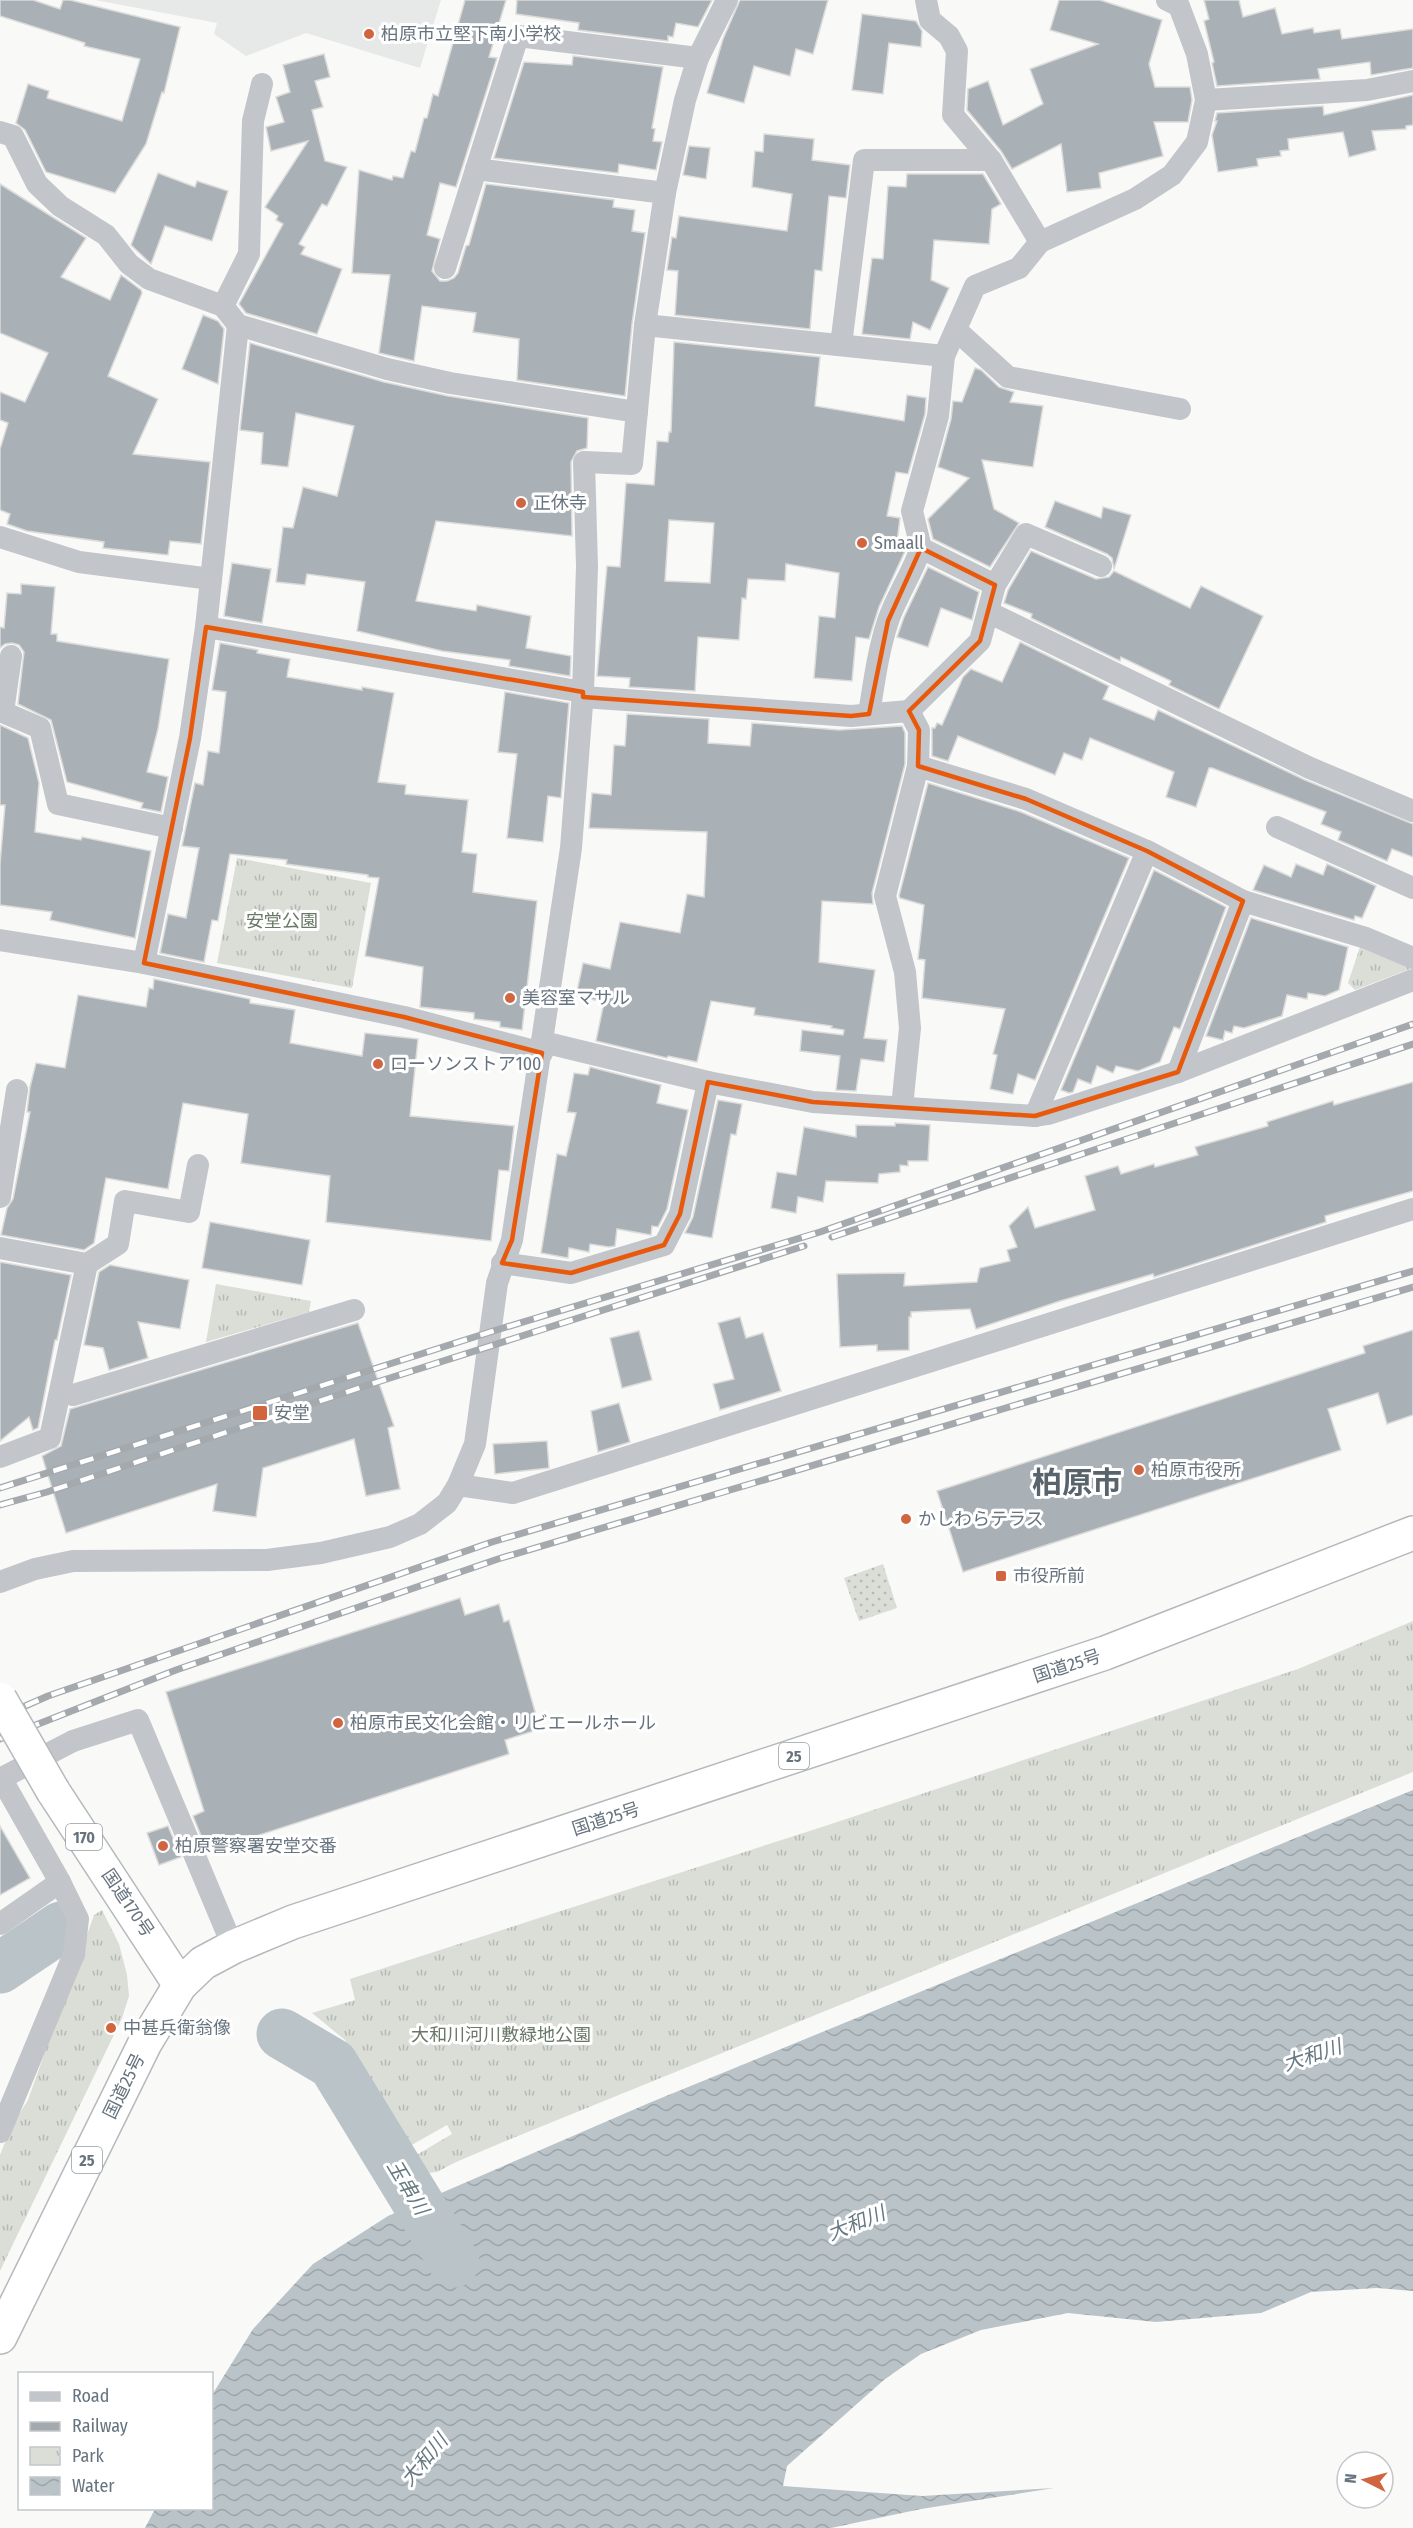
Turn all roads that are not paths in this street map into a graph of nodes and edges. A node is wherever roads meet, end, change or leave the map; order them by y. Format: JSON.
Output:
{"nodes":[{"id":1,"x":727,"y":0,"type":"edge"},
{"id":2,"x":926,"y":0,"type":"edge"},
{"id":3,"x":1167,"y":0,"type":"edge"},
{"id":4,"x":698,"y":58,"type":"junction"},
{"id":5,"x":1413,"y":81,"type":"edge"},
{"id":6,"x":262,"y":84,"type":"dead end"},
{"id":7,"x":1206,"y":100,"type":"junction"},
{"id":8,"x":0,"y":132,"type":"edge"},
{"id":9,"x":991,"y":160,"type":"junction"},
{"id":10,"x":476,"y":169,"type":"junction"},
{"id":11,"x":665,"y":193,"type":"junction"},
{"id":12,"x":1040,"y":242,"type":"junction"},
{"id":13,"x":445,"y":268,"type":"dead end"},
{"id":14,"x":223,"y":306,"type":"junction"},
{"id":15,"x":645,"y":325,"type":"junction"},
{"id":16,"x":238,"y":326,"type":"junction"},
{"id":17,"x":956,"y":330,"type":"junction"},
{"id":18,"x":841,"y":345,"type":"junction"},
{"id":19,"x":944,"y":356,"type":"junction"},
{"id":20,"x":1180,"y":409,"type":"dead end"},
{"id":21,"x":636,"y":412,"type":"junction"},
{"id":22,"x":0,"y":537,"type":"edge"},
{"id":23,"x":921,"y":548,"type":"junction"},
{"id":24,"x":1101,"y":566,"type":"dead end"},
{"id":25,"x":211,"y":579,"type":"junction"},
{"id":26,"x":995,"y":585,"type":"junction"},
{"id":27,"x":988,"y":612,"type":"junction"},
{"id":28,"x":206,"y":627,"type":"junction"},
{"id":29,"x":11,"y":656,"type":"dead end"},
{"id":30,"x":583,"y":694,"type":"junction"},
{"id":31,"x":909,"y":711,"type":"junction"},
{"id":32,"x":870,"y":714,"type":"junction"},
{"id":33,"x":918,"y":766,"type":"junction"},
{"id":34,"x":1413,"y":811,"type":"edge"},
{"id":35,"x":1277,"y":827,"type":"dead end"},
{"id":36,"x":172,"y":828,"type":"junction"},
{"id":37,"x":1147,"y":851,"type":"junction"},
{"id":38,"x":1413,"y":888,"type":"edge"},
{"id":39,"x":1243,"y":901,"type":"junction"},
{"id":40,"x":0,"y":940,"type":"edge"},
{"id":41,"x":1413,"y":958,"type":"edge"},
{"id":42,"x":144,"y":963,"type":"junction"},
{"id":43,"x":1413,"y":980,"type":"edge"},
{"id":44,"x":542,"y":1047,"type":"junction"},
{"id":45,"x":1178,"y":1072,"type":"junction"},
{"id":46,"x":708,"y":1082,"type":"junction"},
{"id":47,"x":17,"y":1090,"type":"dead end"},
{"id":48,"x":902,"y":1107,"type":"junction"},
{"id":49,"x":1035,"y":1116,"type":"junction"},
{"id":50,"x":198,"y":1165,"type":"dead end"},
{"id":51,"x":0,"y":1197,"type":"edge"},
{"id":52,"x":1413,"y":1209,"type":"edge"},
{"id":53,"x":0,"y":1248,"type":"edge"},
{"id":54,"x":502,"y":1263,"type":"junction"},
{"id":55,"x":87,"y":1264,"type":"junction"},
{"id":56,"x":354,"y":1310,"type":"dead end"},
{"id":57,"x":73,"y":1395,"type":"dead end"},
{"id":58,"x":0,"y":1457,"type":"edge"},
{"id":59,"x":458,"y":1485,"type":"junction"},
{"id":60,"x":1413,"y":1533,"type":"edge"},
{"id":61,"x":0,"y":1582,"type":"edge"},
{"id":62,"x":0,"y":1699,"type":"edge"},
{"id":63,"x":0,"y":1779,"type":"edge"},
{"id":64,"x":60,"y":1882,"type":"junction"},
{"id":65,"x":0,"y":1924,"type":"edge"},
{"id":66,"x":233,"y":1947,"type":"junction"},
{"id":67,"x":180,"y":1985,"type":"junction"},
{"id":68,"x":0,"y":2132,"type":"edge"},
{"id":69,"x":0,"y":2337,"type":"edge"}],
"edges":[{"from":1,"to":4,"type":"street"},
{"from":2,"to":9,"type":"street"},
{"from":3,"to":7,"type":"street"},
{"from":4,"to":10,"type":"street"},
{"from":4,"to":11,"type":"street"},
{"from":5,"to":7,"type":"street"},
{"from":6,"to":14,"type":"street"},
{"from":7,"to":12,"type":"street"},
{"from":8,"to":14,"type":"street"},
{"from":9,"to":12,"type":"street"},
{"from":9,"to":18,"type":"street"},
{"from":10,"to":11,"type":"street"},
{"from":10,"to":13,"type":"street"},
{"from":11,"to":15,"type":"street"},
{"from":12,"to":17,"type":"street"},
{"from":14,"to":16,"type":"street"},
{"from":15,"to":18,"type":"street"},
{"from":15,"to":21,"type":"street"},
{"from":16,"to":21,"type":"street"},
{"from":16,"to":25,"type":"street"},
{"from":17,"to":19,"type":"street"},
{"from":17,"to":20,"type":"street"},
{"from":18,"to":19,"type":"street"},
{"from":19,"to":23,"type":"street"},
{"from":21,"to":30,"type":"street"},
{"from":22,"to":25,"type":"street"},
{"from":23,"to":26,"type":"street"},
{"from":23,"to":32,"type":"street"},
{"from":24,"to":26,"type":"street"},
{"from":25,"to":28,"type":"street"},
{"from":26,"to":27,"type":"street"},
{"from":27,"to":31,"type":"street"},
{"from":27,"to":34,"type":"street"},
{"from":28,"to":30,"type":"street"},
{"from":28,"to":36,"type":"street"},
{"from":29,"to":36,"type":"street"},
{"from":30,"to":32,"type":"street"},
{"from":30,"to":44,"type":"street"},
{"from":31,"to":32,"type":"street"},
{"from":31,"to":33,"type":"street"},
{"from":33,"to":37,"type":"street"},
{"from":33,"to":48,"type":"street"},
{"from":35,"to":38,"type":"street"},
{"from":36,"to":42,"type":"street"},
{"from":37,"to":39,"type":"street"},
{"from":37,"to":49,"type":"street"},
{"from":39,"to":41,"type":"street"},
{"from":39,"to":45,"type":"street"},
{"from":40,"to":42,"type":"street"},
{"from":42,"to":44,"type":"street"},
{"from":43,"to":45,"type":"street"},
{"from":44,"to":46,"type":"street"},
{"from":44,"to":54,"type":"street"},
{"from":45,"to":49,"type":"street"},
{"from":46,"to":48,"type":"street"},
{"from":46,"to":54,"type":"street"},
{"from":47,"to":51,"type":"street"},
{"from":48,"to":49,"type":"street"},
{"from":50,"to":55,"type":"street"},
{"from":52,"to":59,"type":"street"},
{"from":53,"to":55,"type":"street"},
{"from":54,"to":59,"type":"street"},
{"from":55,"to":58,"type":"street"},
{"from":56,"to":57,"type":"street"},
{"from":59,"to":61,"type":"street"},
{"from":60,"to":66,"type":"highway","name":"国道25号","number":"25"},
{"from":62,"to":67,"type":"highway","name":"国道170号","number":"170","bridge":true},
{"from":63,"to":64,"type":"street"},
{"from":63,"to":66,"type":"street"},
{"from":64,"to":65,"type":"street"},
{"from":64,"to":68,"type":"street"},
{"from":66,"to":67,"type":"highway","name":"国道25号","number":"25"},
{"from":67,"to":69,"type":"highway","name":"国道25号","number":"25"}]}
